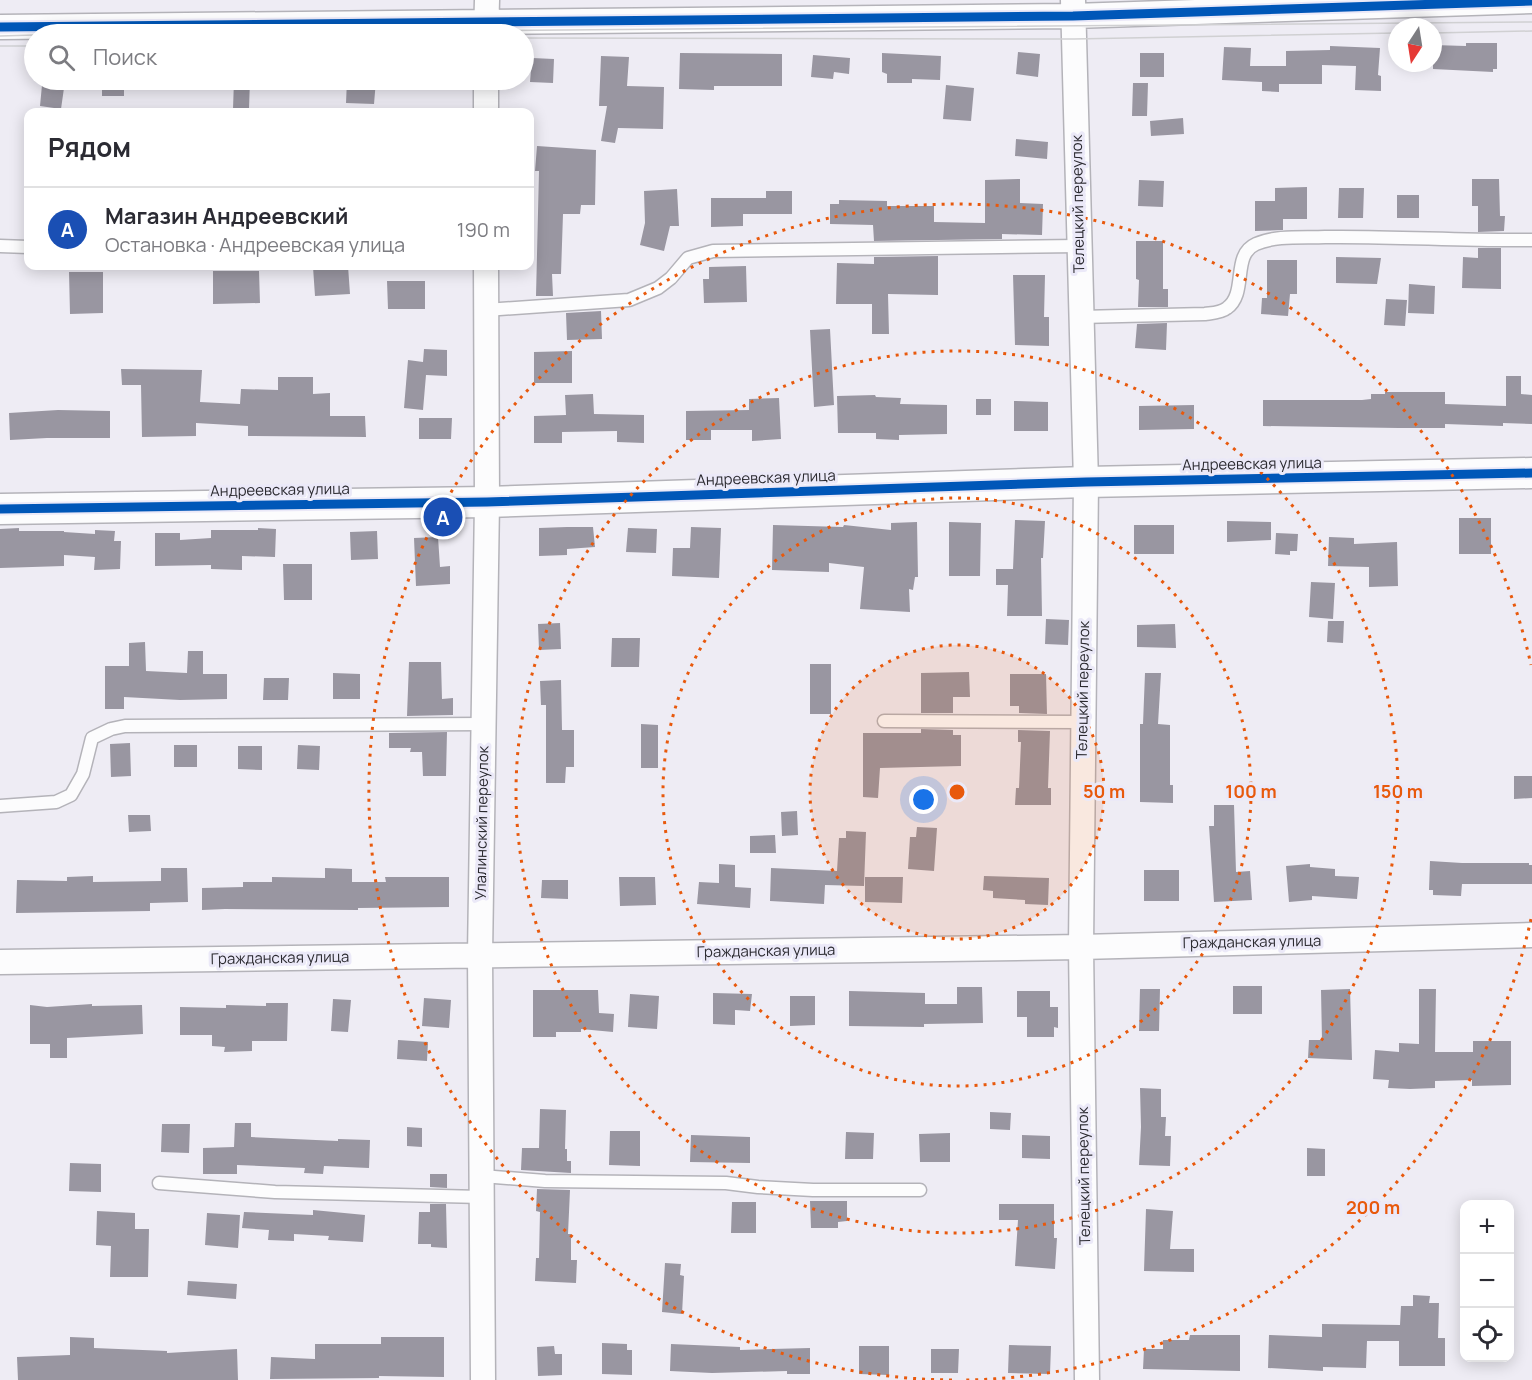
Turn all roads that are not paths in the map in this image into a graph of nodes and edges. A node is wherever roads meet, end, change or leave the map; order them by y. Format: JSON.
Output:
{"nodes":[{"id":1,"x":1532,"y":1,"type":"edge"},
{"id":2,"x":1073,"y":8,"type":"edge"},
{"id":3,"x":486,"y":19,"type":"edge"},
{"id":4,"x":182,"y":24,"type":"edge"},
{"id":5,"x":0,"y":27,"type":"edge"},
{"id":6,"x":24,"y":27,"type":"edge"},
{"id":7,"x":486,"y":90,"type":"edge"},
{"id":8,"x":486,"y":108,"type":"edge"},
{"id":9,"x":1532,"y":240,"type":"edge"},
{"id":10,"x":0,"y":246,"type":"edge"},
{"id":11,"x":1079,"y":246,"type":"junction"},
{"id":12,"x":24,"y":247,"type":"edge"},
{"id":13,"x":486,"y":270,"type":"edge"},
{"id":14,"x":486,"y":310,"type":"junction"},
{"id":15,"x":1080,"y":317,"type":"junction"},
{"id":16,"x":1532,"y":473,"type":"edge"},
{"id":17,"x":1086,"y":482,"type":"junction"},
{"id":18,"x":487,"y":502,"type":"junction"},
{"id":19,"x":0,"y":509,"type":"edge"},
{"id":20,"x":884,"y":721,"type":"dead end"},
{"id":21,"x":1083,"y":722,"type":"junction"},
{"id":22,"x":484,"y":724,"type":"junction"},
{"id":23,"x":0,"y":806,"type":"edge"},
{"id":24,"x":1532,"y":935,"type":"edge"},
{"id":25,"x":1081,"y":947,"type":"junction"},
{"id":26,"x":480,"y":955,"type":"junction"},
{"id":27,"x":0,"y":962,"type":"edge"},
{"id":28,"x":159,"y":1183,"type":"dead end"},
{"id":29,"x":482,"y":1187,"type":"junction"},
{"id":30,"x":920,"y":1190,"type":"dead end"},
{"id":31,"x":483,"y":1380,"type":"edge"},
{"id":32,"x":1087,"y":1380,"type":"edge"}],
"edges":[{"from":1,"to":2,"type":"street"},
{"from":2,"to":3,"type":"street"},
{"from":2,"to":11,"type":"street","name":"Телецкий переулок"},
{"from":3,"to":4,"type":"street"},
{"from":5,"to":6,"type":"street"},
{"from":7,"to":8,"type":"street"},
{"from":9,"to":15,"type":"lane"},
{"from":10,"to":12,"type":"lane"},
{"from":11,"to":14,"type":"lane"},
{"from":11,"to":15,"type":"street","name":"Телецкий переулок"},
{"from":13,"to":14,"type":"street","name":"Улалинский переулок"},
{"from":14,"to":18,"type":"street","name":"Улалинский переулок"},
{"from":15,"to":17,"type":"street","name":"Телецкий переулок"},
{"from":16,"to":17,"type":"street","name":"Андреевская улица"},
{"from":17,"to":18,"type":"street","name":"Андреевская улица"},
{"from":17,"to":21,"type":"street","name":"Телецкий переулок"},
{"from":18,"to":19,"type":"street","name":"Андреевская улица"},
{"from":18,"to":22,"type":"street","name":"Улалинский переулок"},
{"from":20,"to":21,"type":"lane"},
{"from":21,"to":25,"type":"street","name":"Телецкий переулок"},
{"from":22,"to":23,"type":"lane"},
{"from":22,"to":26,"type":"street","name":"Улалинский переулок"},
{"from":24,"to":25,"type":"street","name":"Гражданская улица"},
{"from":25,"to":26,"type":"street","name":"Гражданская улица"},
{"from":25,"to":32,"type":"street","name":"Телецкий переулок"},
{"from":26,"to":27,"type":"street","name":"Гражданская улица"},
{"from":26,"to":29,"type":"street","name":"Улалинский переулок"},
{"from":28,"to":29,"type":"lane"},
{"from":29,"to":30,"type":"lane"},
{"from":29,"to":31,"type":"street","name":"Улалинский переулок"}]}
